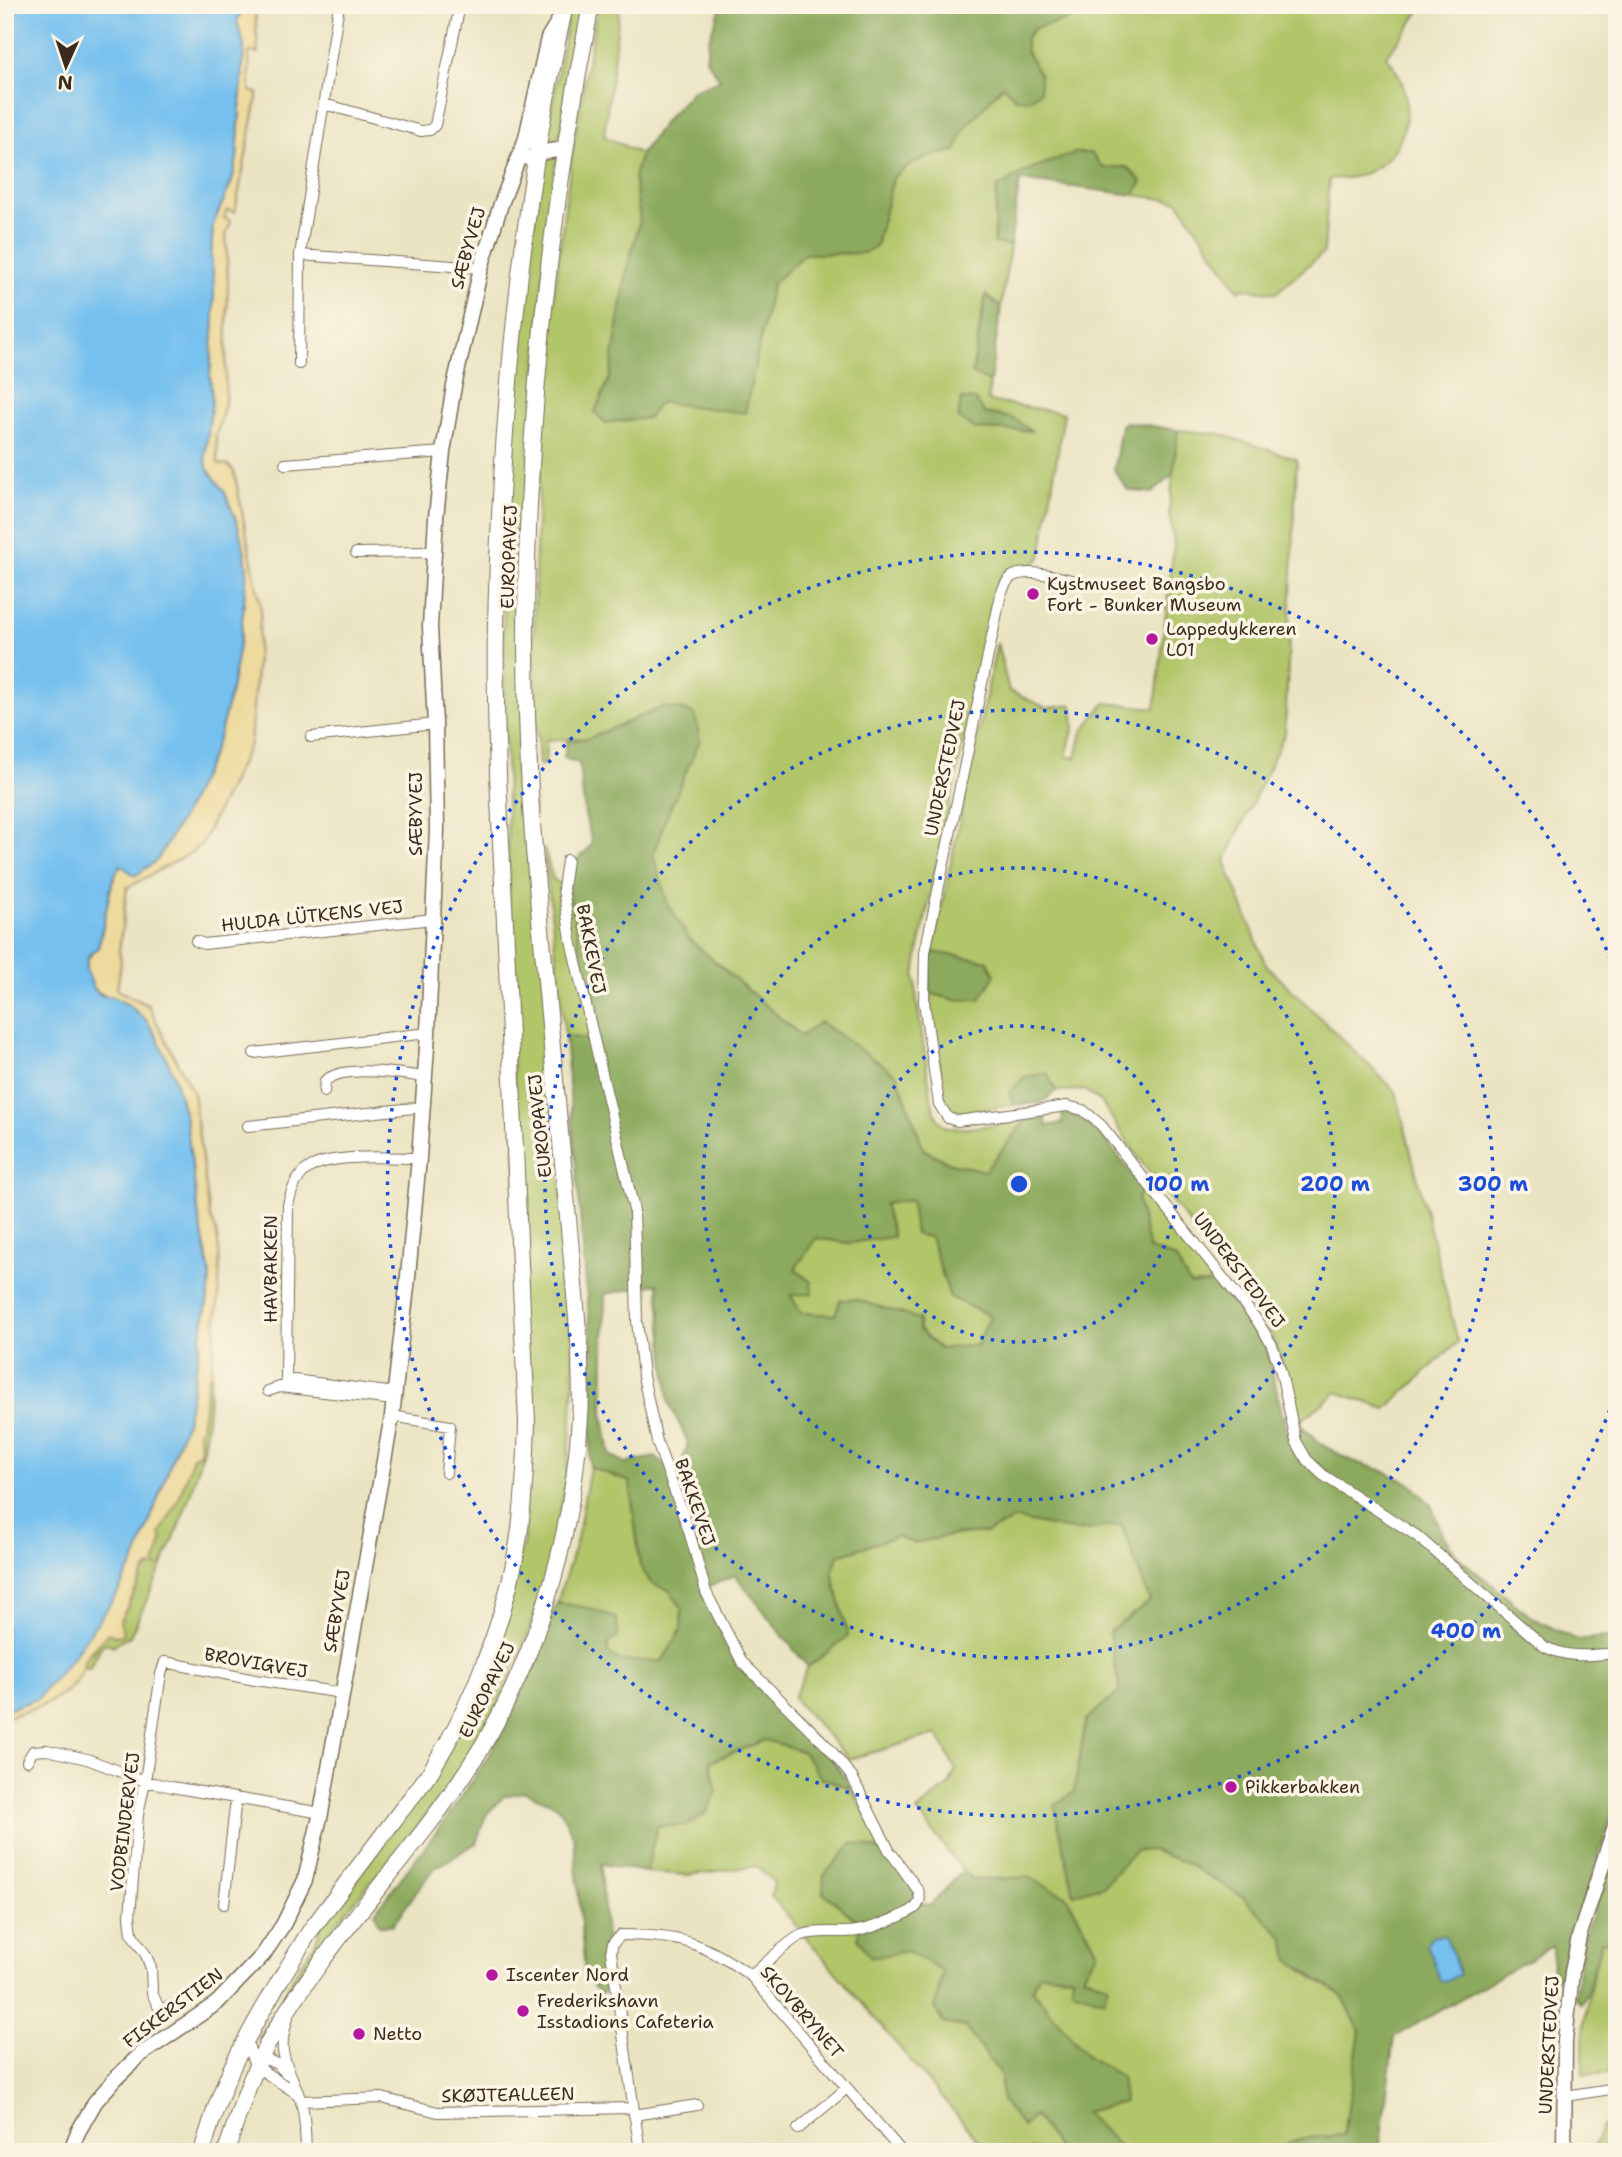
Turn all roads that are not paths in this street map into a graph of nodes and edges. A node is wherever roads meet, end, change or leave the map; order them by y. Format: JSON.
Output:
{"nodes":[{"id":1,"x":339,"y":5,"type":"edge"},
{"id":2,"x":460,"y":5,"type":"edge"},
{"id":3,"x":591,"y":5,"type":"edge"},
{"id":4,"x":564,"y":9,"type":"edge"},
{"id":5,"x":324,"y":104,"type":"junction"},
{"id":6,"x":565,"y":149,"type":"junction"},
{"id":7,"x":537,"y":155,"type":"junction"},
{"id":8,"x":501,"y":204,"type":"junction"},
{"id":9,"x":300,"y":255,"type":"junction"},
{"id":10,"x":481,"y":268,"type":"junction"},
{"id":11,"x":299,"y":364,"type":"dead end"},
{"id":12,"x":443,"y":452,"type":"junction"},
{"id":13,"x":285,"y":464,"type":"dead end"},
{"id":14,"x":435,"y":551,"type":"junction"},
{"id":15,"x":356,"y":553,"type":"dead end"},
{"id":16,"x":1090,"y":585,"type":"dead end"},
{"id":17,"x":435,"y":724,"type":"junction"},
{"id":18,"x":310,"y":737,"type":"dead end"},
{"id":19,"x":567,"y":860,"type":"dead end"},
{"id":20,"x":433,"y":919,"type":"junction"},
{"id":21,"x":196,"y":941,"type":"dead end"},
{"id":22,"x":428,"y":1033,"type":"junction"},
{"id":23,"x":254,"y":1053,"type":"dead end"},
{"id":24,"x":425,"y":1077,"type":"junction"},
{"id":25,"x":324,"y":1092,"type":"dead end"},
{"id":26,"x":423,"y":1107,"type":"junction"},
{"id":27,"x":248,"y":1126,"type":"dead end"},
{"id":28,"x":419,"y":1158,"type":"junction"},
{"id":29,"x":268,"y":1391,"type":"dead end"},
{"id":30,"x":395,"y":1396,"type":"junction"},
{"id":31,"x":392,"y":1416,"type":"junction"},
{"id":32,"x":446,"y":1474,"type":"dead end"},
{"id":33,"x":1617,"y":1653,"type":"edge"},
{"id":34,"x":165,"y":1662,"type":"joint"},
{"id":35,"x":342,"y":1693,"type":"junction"},
{"id":36,"x":27,"y":1761,"type":"dead end"},
{"id":37,"x":145,"y":1781,"type":"junction"},
{"id":38,"x":236,"y":1798,"type":"junction"},
{"id":39,"x":321,"y":1814,"type":"junction"},
{"id":40,"x":1617,"y":1820,"type":"edge"},
{"id":41,"x":224,"y":1904,"type":"dead end"},
{"id":42,"x":751,"y":1976,"type":"junction"},
{"id":43,"x":294,"y":2001,"type":"junction"},
{"id":44,"x":171,"y":2006,"type":"dead end"},
{"id":45,"x":254,"y":2055,"type":"junction"},
{"id":46,"x":292,"y":2079,"type":"junction"},
{"id":47,"x":847,"y":2088,"type":"junction"},
{"id":48,"x":1617,"y":2088,"type":"edge"},
{"id":49,"x":1565,"y":2095,"type":"junction"},
{"id":50,"x":299,"y":2097,"type":"junction"},
{"id":51,"x":697,"y":2105,"type":"dead end"},
{"id":52,"x":634,"y":2112,"type":"junction"},
{"id":53,"x":798,"y":2129,"type":"dead end"},
{"id":54,"x":70,"y":2152,"type":"edge"},
{"id":55,"x":202,"y":2152,"type":"edge"},
{"id":56,"x":226,"y":2152,"type":"edge"},
{"id":57,"x":306,"y":2152,"type":"edge"},
{"id":58,"x":640,"y":2152,"type":"edge"},
{"id":59,"x":902,"y":2152,"type":"edge"},
{"id":60,"x":1564,"y":2152,"type":"edge"}],
"edges":[{"from":1,"to":5,"type":"street"},
{"from":2,"to":5,"type":"street"},
{"from":3,"to":6,"type":"main road","name":"EUROPAVEJ"},
{"from":4,"to":7,"type":"main road","name":"EUROPAVEJ"},
{"from":4,"to":8,"type":"street","name":"SÆBYVEJ"},
{"from":5,"to":9,"type":"street"},
{"from":6,"to":7,"type":"street"},
{"from":6,"to":43,"type":"main road","name":"EUROPAVEJ"},
{"from":7,"to":8,"type":"street","name":"SÆBYVEJ"},
{"from":7,"to":45,"type":"main road","name":"EUROPAVEJ"},
{"from":8,"to":10,"type":"street","name":"SÆBYVEJ"},
{"from":9,"to":10,"type":"street"},
{"from":9,"to":11,"type":"street"},
{"from":10,"to":12,"type":"street","name":"SÆBYVEJ"},
{"from":12,"to":13,"type":"street"},
{"from":12,"to":14,"type":"street","name":"SÆBYVEJ"},
{"from":14,"to":15,"type":"street"},
{"from":14,"to":17,"type":"street","name":"SÆBYVEJ"},
{"from":16,"to":33,"type":"street","name":"UNDERSTEDVEJ"},
{"from":17,"to":18,"type":"street"},
{"from":17,"to":20,"type":"street","name":"SÆBYVEJ"},
{"from":19,"to":42,"type":"street","name":"BAKKEVEJ"},
{"from":20,"to":21,"type":"street","name":"HULDA LÜTKENS VEJ"},
{"from":20,"to":22,"type":"street","name":"SÆBYVEJ"},
{"from":22,"to":23,"type":"street"},
{"from":22,"to":24,"type":"street","name":"SÆBYVEJ"},
{"from":24,"to":25,"type":"street"},
{"from":24,"to":26,"type":"street","name":"SÆBYVEJ"},
{"from":26,"to":27,"type":"street"},
{"from":26,"to":28,"type":"street","name":"SÆBYVEJ"},
{"from":28,"to":30,"type":"street","name":"SÆBYVEJ"},
{"from":28,"to":30,"type":"street","name":"HAVBAKKEN"},
{"from":29,"to":30,"type":"street"},
{"from":30,"to":31,"type":"street","name":"SÆBYVEJ"},
{"from":31,"to":32,"type":"street"},
{"from":31,"to":35,"type":"street","name":"SÆBYVEJ"},
{"from":34,"to":35,"type":"street","name":"BROVIGVEJ"},
{"from":34,"to":37,"type":"street","name":"VODBINDERVEJ"},
{"from":35,"to":39,"type":"street","name":"SÆBYVEJ"},
{"from":36,"to":37,"type":"street"},
{"from":37,"to":38,"type":"street"},
{"from":37,"to":44,"type":"street","name":"VODBINDERVEJ"},
{"from":38,"to":39,"type":"street"},
{"from":38,"to":41,"type":"street"},
{"from":39,"to":54,"type":"street","name":"FISKERSTIEN"},
{"from":40,"to":49,"type":"street","name":"UNDERSTEDVEJ"},
{"from":42,"to":47,"type":"street","name":"SKOVBRYNET"},
{"from":42,"to":52,"type":"street","name":"SKOVBRYNET"},
{"from":43,"to":45,"type":"main road","name":"EUROPAVEJ"},
{"from":43,"to":46,"type":"street"},
{"from":45,"to":46,"type":"street"},
{"from":45,"to":50,"type":"street"},
{"from":45,"to":55,"type":"main road","name":"EUROPAVEJ"},
{"from":45,"to":56,"type":"main road","name":"EUROPAVEJ"},
{"from":46,"to":50,"type":"street"},
{"from":47,"to":53,"type":"street"},
{"from":47,"to":59,"type":"street","name":"SKOVBRYNET"},
{"from":48,"to":49,"type":"street"},
{"from":49,"to":60,"type":"street","name":"UNDERSTEDVEJ"},
{"from":50,"to":52,"type":"street","name":"SKØJTEALLEEN"},
{"from":50,"to":57,"type":"street"},
{"from":51,"to":52,"type":"street","name":"SKØJTEALLEEN"},
{"from":52,"to":58,"type":"street"}]}
